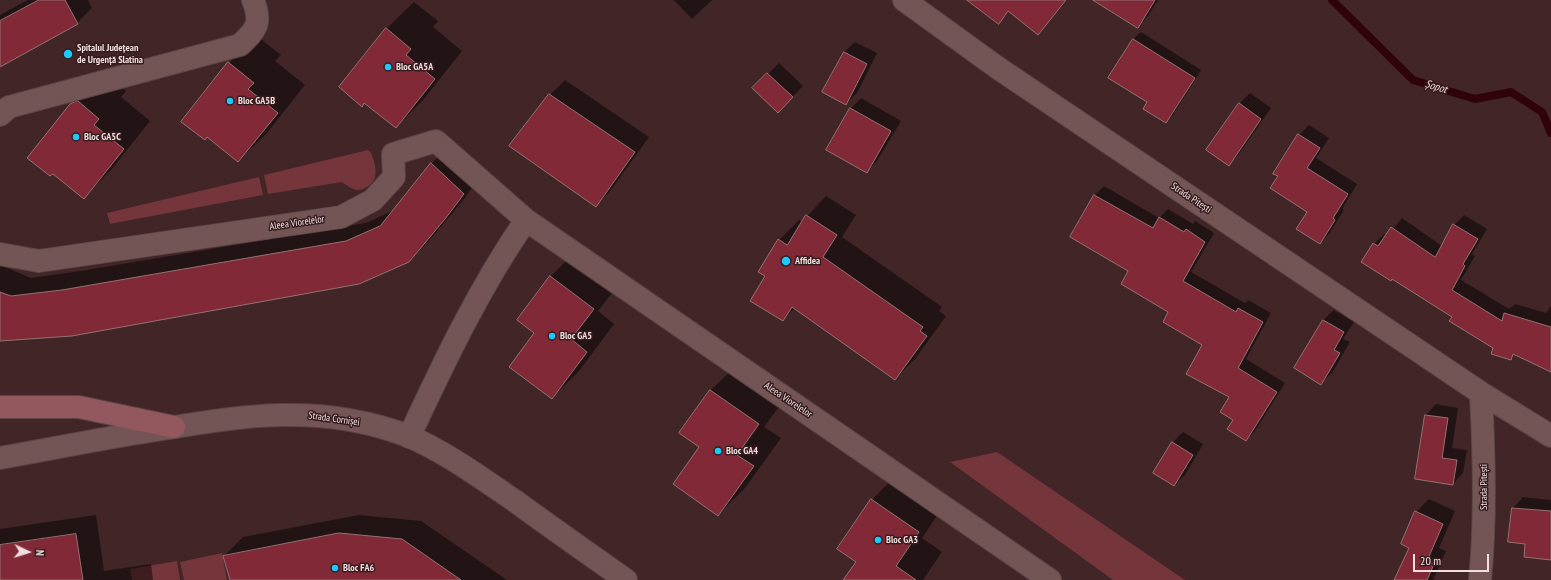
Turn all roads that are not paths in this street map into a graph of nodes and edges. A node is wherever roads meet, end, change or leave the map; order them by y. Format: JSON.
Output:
{"nodes":[{"id":1,"x":252,"y":0,"type":"edge"},
{"id":2,"x":904,"y":0,"type":"edge"},
{"id":3,"x":0,"y":115,"type":"edge"},
{"id":4,"x":526,"y":220,"type":"junction"},
{"id":5,"x":0,"y":254,"type":"edge"},
{"id":6,"x":1481,"y":393,"type":"junction"},
{"id":7,"x":0,"y":407,"type":"edge"},
{"id":8,"x":174,"y":427,"type":"junction"},
{"id":9,"x":1551,"y":436,"type":"edge"},
{"id":10,"x":409,"y":437,"type":"junction"},
{"id":11,"x":0,"y":458,"type":"edge"},
{"id":12,"x":626,"y":580,"type":"edge"},
{"id":13,"x":1050,"y":580,"type":"edge"},
{"id":14,"x":1480,"y":580,"type":"edge"}],
"edges":[{"from":1,"to":3,"type":"street"},
{"from":2,"to":6,"type":"street","name":"Strada Pitești"},
{"from":4,"to":5,"type":"street","name":"Aleea Viorelelor"},
{"from":4,"to":10,"type":"street"},
{"from":4,"to":13,"type":"street","name":"Aleea Viorelelor"},
{"from":6,"to":9,"type":"street","name":"Strada Pitești"},
{"from":6,"to":14,"type":"street","name":"Strada Pitești"},
{"from":7,"to":8,"type":"main road"},
{"from":8,"to":10,"type":"street","name":"Strada Cornișei"},
{"from":8,"to":11,"type":"street","name":"Strada Cornișei"},
{"from":10,"to":12,"type":"street","name":"Strada Cornișei"}]}
